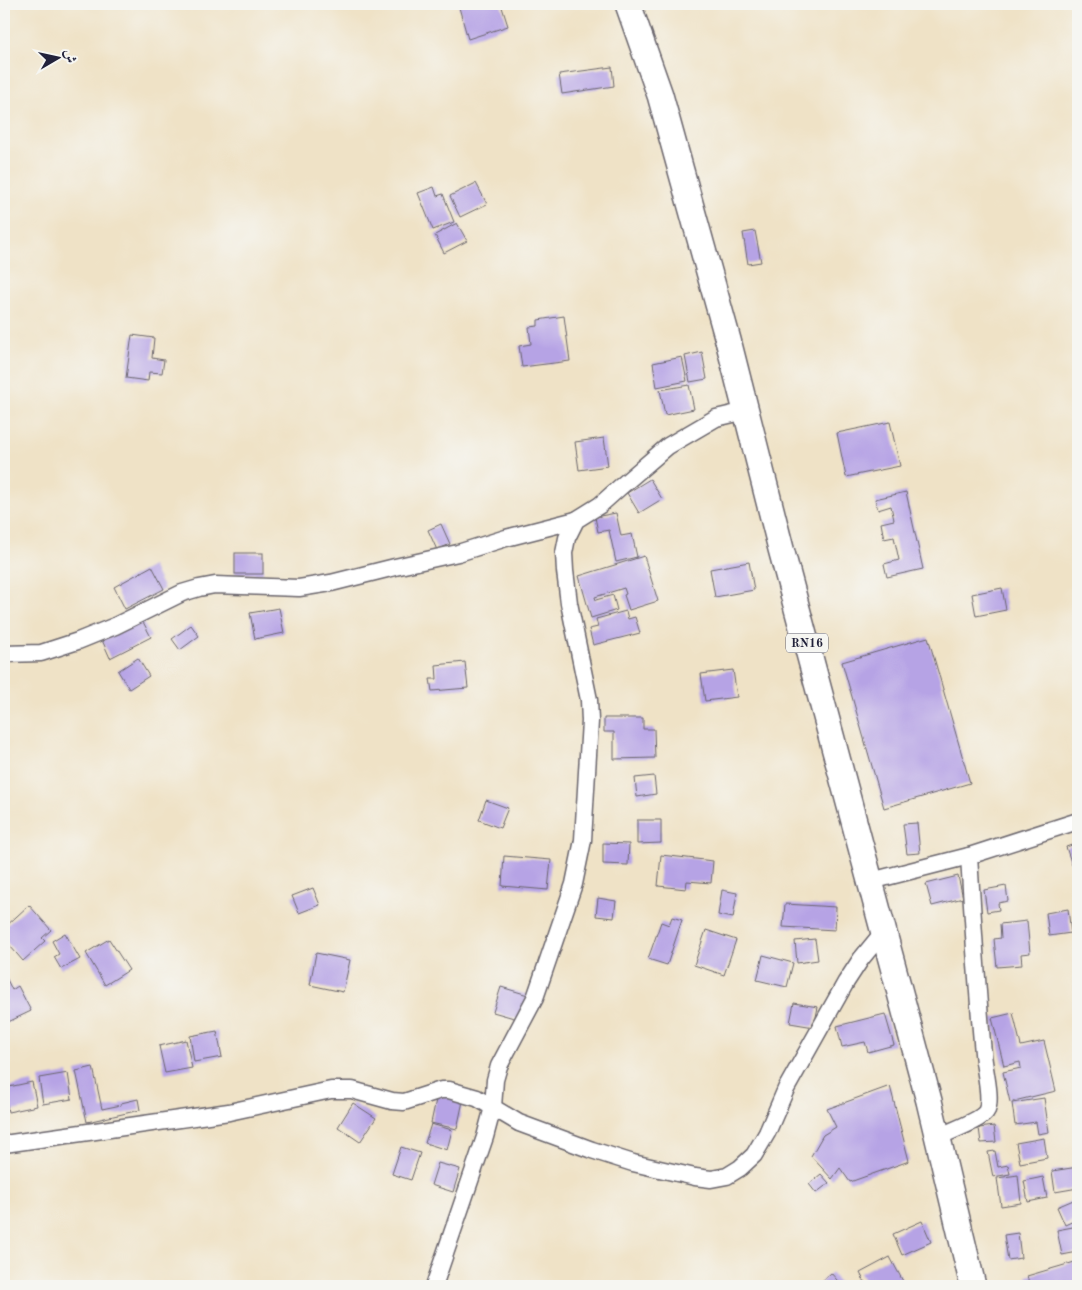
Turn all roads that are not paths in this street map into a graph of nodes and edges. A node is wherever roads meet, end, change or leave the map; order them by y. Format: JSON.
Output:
{"nodes":[{"id":1,"x":628,"y":4,"type":"edge"},
{"id":2,"x":746,"y":411,"type":"junction"},
{"id":3,"x":576,"y":520,"type":"junction"},
{"id":4,"x":4,"y":654,"type":"edge"},
{"id":5,"x":1078,"y":821,"type":"edge"},
{"id":6,"x":969,"y":856,"type":"junction"},
{"id":7,"x":871,"y":881,"type":"junction"},
{"id":8,"x":884,"y":931,"type":"junction"},
{"id":9,"x":493,"y":1107,"type":"junction"},
{"id":10,"x":938,"y":1137,"type":"junction"},
{"id":11,"x":4,"y":1144,"type":"edge"},
{"id":12,"x":434,"y":1286,"type":"edge"},
{"id":13,"x":973,"y":1286,"type":"edge"}],
"edges":[{"from":1,"to":2,"type":"main road","number":"RN16"},
{"from":2,"to":3,"type":"street"},
{"from":2,"to":7,"type":"main road","number":"RN16"},
{"from":3,"to":4,"type":"street"},
{"from":3,"to":9,"type":"street"},
{"from":5,"to":6,"type":"street"},
{"from":6,"to":7,"type":"street"},
{"from":6,"to":10,"type":"street"},
{"from":7,"to":8,"type":"main road","number":"RN16"},
{"from":8,"to":9,"type":"street"},
{"from":8,"to":10,"type":"main road","number":"RN16"},
{"from":9,"to":11,"type":"street"},
{"from":9,"to":12,"type":"street"},
{"from":10,"to":13,"type":"main road","number":"RN16"}]}
